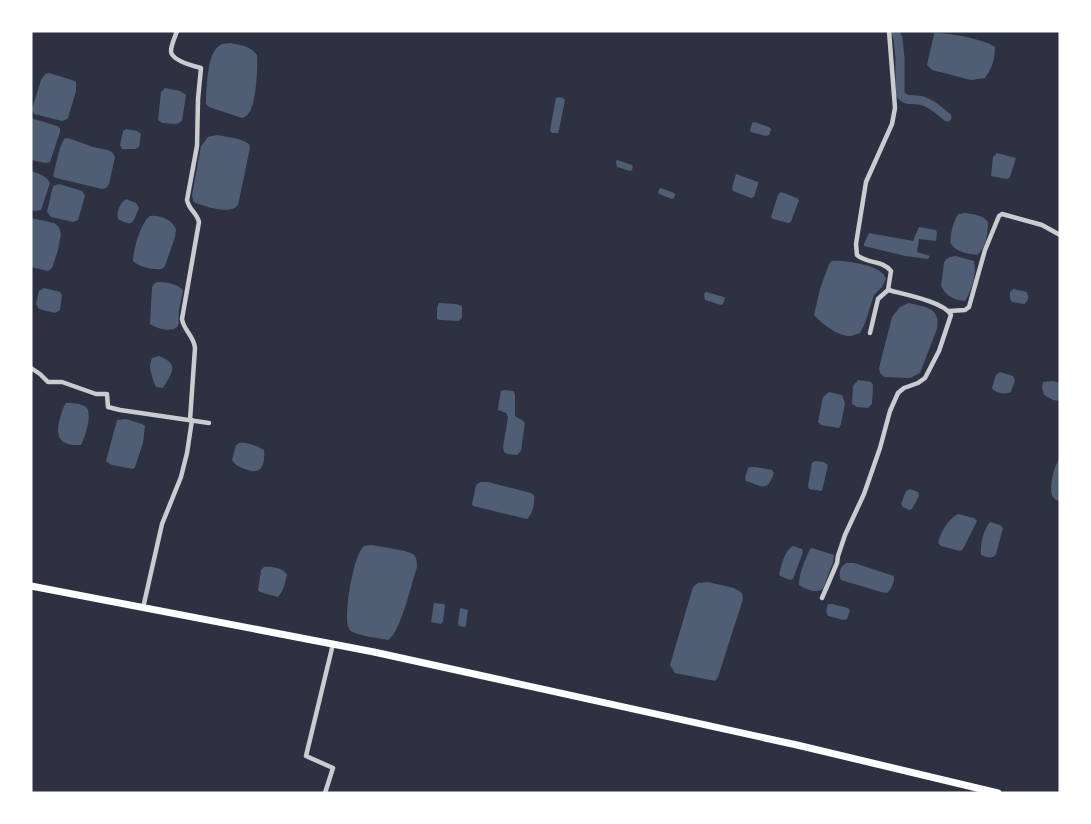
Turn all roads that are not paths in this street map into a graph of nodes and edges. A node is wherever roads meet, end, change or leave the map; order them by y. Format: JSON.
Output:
{"nodes":[{"id":1,"x":177,"y":31,"type":"edge"},
{"id":2,"x":889,"y":31,"type":"edge"},
{"id":3,"x":1060,"y":235,"type":"edge"},
{"id":4,"x":888,"y":290,"type":"junction"},
{"id":5,"x":949,"y":311,"type":"junction"},
{"id":6,"x":870,"y":333,"type":"dead end"},
{"id":7,"x":31,"y":368,"type":"edge"},
{"id":8,"x":191,"y":420,"type":"junction"},
{"id":9,"x":209,"y":423,"type":"dead end"},
{"id":10,"x":31,"y":586,"type":"edge"},
{"id":11,"x":822,"y":598,"type":"dead end"},
{"id":12,"x":143,"y":608,"type":"junction"},
{"id":13,"x":333,"y":644,"type":"junction"},
{"id":14,"x":325,"y":793,"type":"edge"},
{"id":15,"x":998,"y":793,"type":"edge"}],
"edges":[{"from":1,"to":8,"type":"street"},
{"from":2,"to":4,"type":"street"},
{"from":3,"to":5,"type":"street"},
{"from":4,"to":5,"type":"street"},
{"from":4,"to":6,"type":"street"},
{"from":5,"to":11,"type":"street"},
{"from":7,"to":8,"type":"street"},
{"from":8,"to":9,"type":"street"},
{"from":8,"to":12,"type":"street"},
{"from":10,"to":12,"type":"main road"},
{"from":12,"to":13,"type":"main road"},
{"from":13,"to":14,"type":"street"},
{"from":13,"to":15,"type":"main road"}]}
